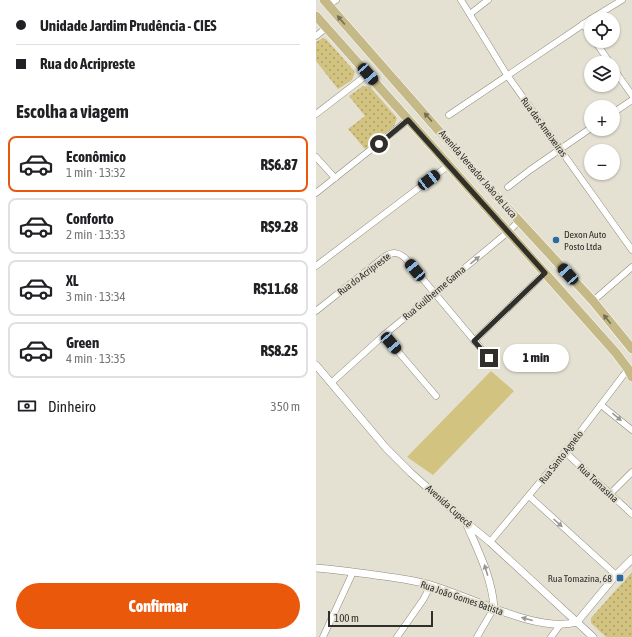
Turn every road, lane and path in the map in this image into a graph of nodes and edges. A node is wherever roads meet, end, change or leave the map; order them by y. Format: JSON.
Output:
{"nodes":[{"id":1,"x":461,"y":0,"type":"edge"},
{"id":2,"x":488,"y":0,"type":"edge"},
{"id":3,"x":622,"y":0,"type":"edge"},
{"id":4,"x":329,"y":2,"type":"edge"},
{"id":5,"x":602,"y":12,"type":"edge"},
{"id":6,"x":470,"y":14,"type":"junction"},
{"id":7,"x":316,"y":16,"type":"edge"},
{"id":8,"x":583,"y":24,"type":"edge"},
{"id":9,"x":326,"y":28,"type":"junction"},
{"id":10,"x":316,"y":36,"type":"edge"},
{"id":11,"x":368,"y":74,"type":"junction"},
{"id":12,"x":507,"y":75,"type":"junction"},
{"id":13,"x":620,"y":78,"type":"edge"},
{"id":14,"x":632,"y":95,"type":"edge"},
{"id":15,"x":632,"y":100,"type":"edge"},
{"id":16,"x":620,"y":108,"type":"edge"},
{"id":17,"x":316,"y":114,"type":"edge"},
{"id":18,"x":450,"y":115,"type":"dead end"},
{"id":19,"x":408,"y":120,"type":"junction"},
{"id":20,"x":584,"y":133,"type":"edge"},
{"id":21,"x":560,"y":149,"type":"junction"},
{"id":22,"x":316,"y":157,"type":"edge"},
{"id":23,"x":449,"y":165,"type":"junction"},
{"id":24,"x":335,"y":178,"type":"junction"},
{"id":25,"x":508,"y":186,"type":"dead end"},
{"id":26,"x":316,"y":193,"type":"edge"},
{"id":27,"x":519,"y":221,"type":"junction"},
{"id":28,"x":508,"y":232,"type":"junction"},
{"id":29,"x":632,"y":250,"type":"edge"},
{"id":30,"x":316,"y":266,"type":"edge"},
{"id":31,"x":632,"y":267,"type":"edge"},
{"id":32,"x":545,"y":273,"type":"junction"},
{"id":33,"x":434,"y":293,"type":"junction"},
{"id":34,"x":593,"y":301,"type":"junction"},
{"id":35,"x":316,"y":311,"type":"edge"},
{"id":36,"x":384,"y":335,"type":"junction"},
{"id":37,"x":474,"y":341,"type":"junction"},
{"id":38,"x":632,"y":349,"type":"edge"},
{"id":39,"x":489,"y":358,"type":"dead end"},
{"id":40,"x":316,"y":365,"type":"edge"},
{"id":41,"x":630,"y":373,"type":"edge"},
{"id":42,"x":331,"y":383,"type":"junction"},
{"id":43,"x":436,"y":396,"type":"dead end"},
{"id":44,"x":601,"y":404,"type":"junction"},
{"id":45,"x":632,"y":430,"type":"edge"},
{"id":46,"x":565,"y":452,"type":"junction"},
{"id":47,"x":632,"y":472,"type":"edge"},
{"id":48,"x":610,"y":494,"type":"junction"},
{"id":49,"x":529,"y":496,"type":"junction"},
{"id":50,"x":632,"y":514,"type":"edge"},
{"id":51,"x":467,"y":523,"type":"junction"},
{"id":52,"x":490,"y":542,"type":"junction"},
{"id":53,"x":632,"y":559,"type":"edge"},
{"id":54,"x":316,"y":568,"type":"edge"},
{"id":55,"x":353,"y":572,"type":"junction"},
{"id":56,"x":616,"y":575,"type":"junction"},
{"id":57,"x":431,"y":585,"type":"junction"},
{"id":58,"x":494,"y":608,"type":"junction"},
{"id":59,"x":577,"y":622,"type":"junction"},
{"id":60,"x":560,"y":625,"type":"junction"},
{"id":61,"x":323,"y":637,"type":"edge"},
{"id":62,"x":397,"y":637,"type":"edge"},
{"id":63,"x":477,"y":637,"type":"edge"},
{"id":64,"x":552,"y":637,"type":"edge"},
{"id":65,"x":593,"y":637,"type":"edge"}],
"edges":[{"from":1,"to":6,"type":"street","name":"Rua das Ameixeiras"},
{"from":2,"to":6,"type":"street"},
{"from":3,"to":5,"type":"street"},
{"from":27,"to":4,"type":"main road","name":"Avenida Vereador João de Luca","one_way":true},
{"from":6,"to":12,"type":"street","name":"Rua das Ameixeiras"},
{"from":7,"to":9,"type":"main road","name":"Avenida Vereador João de Luca"},
{"from":8,"to":12,"type":"street"},
{"from":9,"to":10,"type":"street"},
{"from":9,"to":11,"type":"main road","name":"Avenida Vereador João de Luca"},
{"from":11,"to":17,"type":"street"},
{"from":11,"to":19,"type":"main road","name":"Avenida Vereador João de Luca"},
{"from":12,"to":18,"type":"street"},
{"from":12,"to":21,"type":"street","name":"Rua das Ameixeiras"},
{"from":13,"to":14,"type":"street"},
{"from":15,"to":16,"type":"street"},
{"from":19,"to":23,"type":"main road","name":"Avenida Vereador João de Luca"},
{"from":19,"to":24,"type":"street"},
{"from":20,"to":21,"type":"street"},
{"from":21,"to":25,"type":"street"},
{"from":21,"to":29,"type":"street","name":"Rua das Ameixeiras"},
{"from":22,"to":24,"type":"street"},
{"from":23,"to":28,"type":"main road","name":"Avenida Vereador João de Luca"},
{"from":23,"to":30,"type":"street"},
{"from":24,"to":26,"type":"street"},
{"from":27,"to":28,"type":"street","name":"Rua Guilherme Gama"},
{"from":27,"to":34,"type":"main road","name":"Avenida Vereador João de Luca"},
{"from":28,"to":32,"type":"main road","name":"Avenida Vereador João de Luca"},
{"from":33,"to":28,"type":"street","name":"Rua Guilherme Gama","one_way":true},
{"from":31,"to":34,"type":"street"},
{"from":32,"to":37,"type":"street"},
{"from":32,"to":41,"type":"main road","name":"Avenida Vereador João de Luca"},
{"from":33,"to":35,"type":"street","name":"Rua do Acripreste"},
{"from":33,"to":36,"type":"street","name":"Rua Guilherme Gama"},
{"from":33,"to":37,"type":"street","name":"Rua do Acripreste"},
{"from":38,"to":34,"type":"main road","name":"Avenida Vereador João de Luca","one_way":true},
{"from":36,"to":42,"type":"street","name":"Rua Guilherme Gama"},
{"from":36,"to":43,"type":"street"},
{"from":37,"to":39,"type":"street","name":"Rua do Acripreste"},
{"from":40,"to":42,"type":"street","name":"Avenida Cupecê"},
{"from":41,"to":44,"type":"street","name":"Rua Santo Agnelo"},
{"from":42,"to":51,"type":"street","name":"Avenida Cupecê"},
{"from":44,"to":45,"type":"street","one_way":true},
{"from":44,"to":46,"type":"street","name":"Rua Santo Agnelo"},
{"from":46,"to":48,"type":"street","name":"Rua Tomasina"},
{"from":46,"to":49,"type":"street","name":"Rua Santo Agnelo"},
{"from":47,"to":48,"type":"street"},
{"from":48,"to":50,"type":"street","name":"Rua Tomasina"},
{"from":49,"to":52,"type":"street","name":"Rua Santo Agnelo"},
{"from":49,"to":56,"type":"street","one_way":true},
{"from":51,"to":52,"type":"street","name":"Avenida Cupecê"},
{"from":58,"to":51,"type":"street","one_way":true},
{"from":52,"to":59,"type":"street","name":"Avenida Cupecê"},
{"from":53,"to":56,"type":"street"},
{"from":54,"to":55,"type":"street","name":"Rua João Gomes Batista"},
{"from":55,"to":57,"type":"street","name":"Rua João Gomes Batista"},
{"from":55,"to":61,"type":"street"},
{"from":56,"to":59,"type":"street"},
{"from":57,"to":58,"type":"street","name":"Rua João Gomes Batista"},
{"from":57,"to":62,"type":"street"},
{"from":60,"to":58,"type":"street","name":"Rua João Gomes Batista","one_way":true},
{"from":58,"to":63,"type":"street"},
{"from":59,"to":60,"type":"street","name":"Rua João Gomes Batista"},
{"from":59,"to":65,"type":"street","name":"Avenida Cupecê"},
{"from":60,"to":64,"type":"street"}]}
